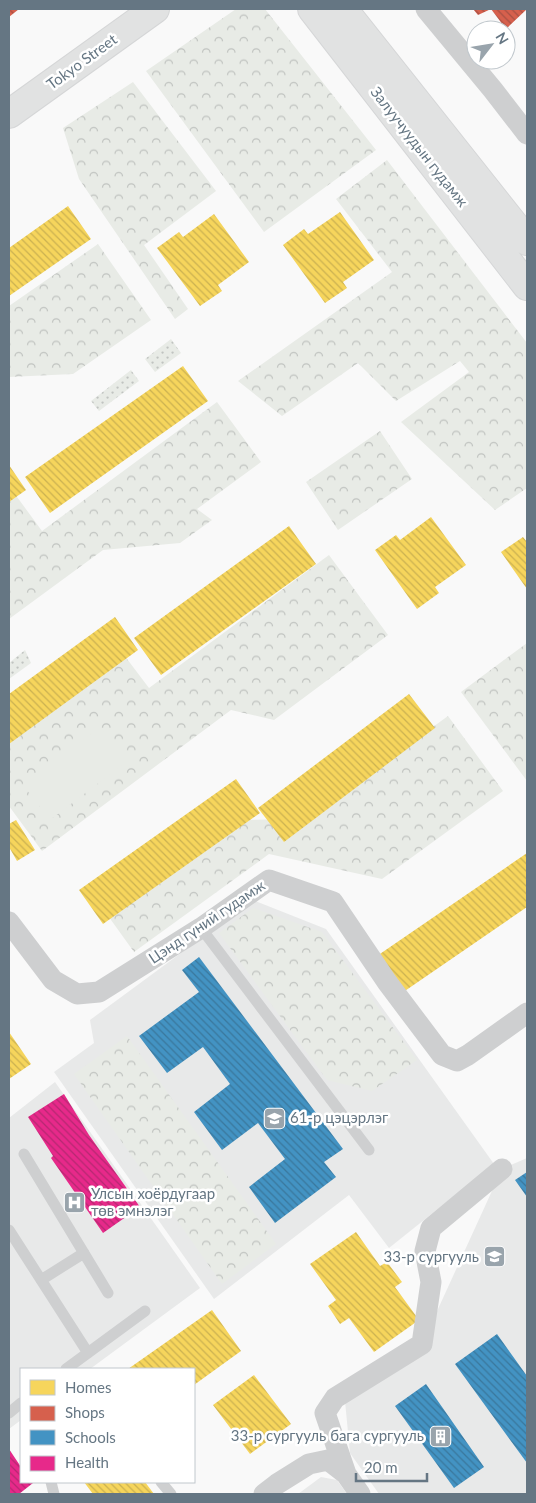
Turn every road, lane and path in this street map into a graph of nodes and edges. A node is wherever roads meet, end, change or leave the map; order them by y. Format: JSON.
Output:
{"nodes":[{"id":1,"x":156,"y":9,"type":"edge"},
{"id":2,"x":312,"y":9,"type":"edge"},
{"id":3,"x":343,"y":9,"type":"edge"},
{"id":4,"x":426,"y":9,"type":"edge"},
{"id":5,"x":9,"y":114,"type":"edge"},
{"id":6,"x":527,"y":134,"type":"edge"},
{"id":7,"x":527,"y":241,"type":"edge"},
{"id":8,"x":527,"y":286,"type":"edge"},
{"id":9,"x":9,"y":922,"type":"edge"},
{"id":10,"x":200,"y":928,"type":"junction"},
{"id":11,"x":527,"y":1013,"type":"edge"},
{"id":12,"x":369,"y":1150,"type":"dead end"},
{"id":13,"x":24,"y":1154,"type":"dead end"},
{"id":14,"x":502,"y":1169,"type":"dead end"},
{"id":15,"x":9,"y":1230,"type":"edge"},
{"id":16,"x":84,"y":1253,"type":"junction"},
{"id":17,"x":41,"y":1280,"type":"junction"},
{"id":18,"x":108,"y":1294,"type":"dead end"},
{"id":19,"x":146,"y":1311,"type":"dead end"},
{"id":20,"x":88,"y":1353,"type":"junction"},
{"id":21,"x":67,"y":1368,"type":"edge"},
{"id":22,"x":20,"y":1404,"type":"edge"},
{"id":23,"x":9,"y":1412,"type":"edge"},
{"id":24,"x":346,"y":1474,"type":"junction"},
{"id":25,"x":162,"y":1483,"type":"edge"},
{"id":26,"x":171,"y":1494,"type":"edge"},
{"id":27,"x":264,"y":1494,"type":"edge"},
{"id":28,"x":360,"y":1494,"type":"edge"}],
"edges":[{"from":1,"to":5,"type":"main road","name":"Tokyo Street"},
{"from":2,"to":8,"type":"main road","name":"Залуучуудын гудамж"},
{"from":3,"to":7,"type":"main road","name":"Залуучуудын гудамж"},
{"from":4,"to":6,"type":"street"},
{"from":9,"to":10,"type":"street","name":"Цэнд гүний гудамж"},
{"from":10,"to":11,"type":"street","name":"Цэнд гүний гудамж"},
{"from":10,"to":12,"type":"lane"},
{"from":13,"to":16,"type":"lane"},
{"from":14,"to":24,"type":"street"},
{"from":15,"to":17,"type":"lane"},
{"from":16,"to":17,"type":"lane"},
{"from":16,"to":18,"type":"lane"},
{"from":17,"to":20,"type":"lane"},
{"from":19,"to":20,"type":"lane"},
{"from":20,"to":21,"type":"lane"},
{"from":22,"to":23,"type":"lane"},
{"from":24,"to":27,"type":"street"},
{"from":24,"to":28,"type":"street"},
{"from":25,"to":26,"type":"lane"}]}
